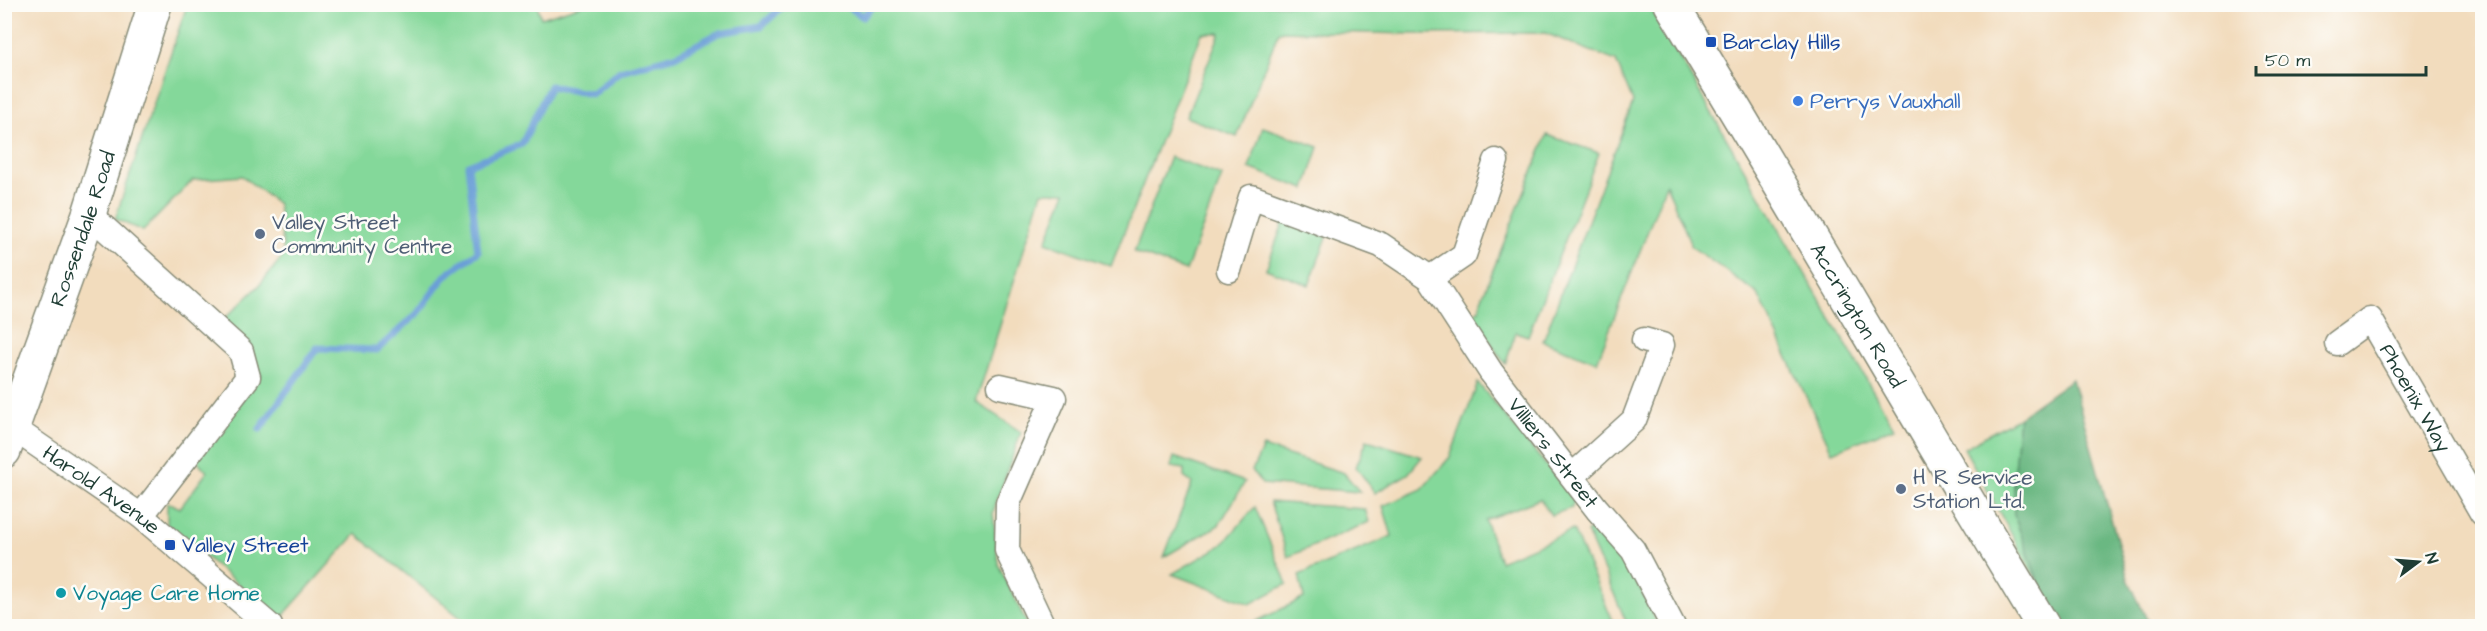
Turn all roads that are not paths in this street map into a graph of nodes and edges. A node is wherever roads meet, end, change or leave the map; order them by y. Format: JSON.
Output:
{"nodes":[{"id":1,"x":155,"y":4,"type":"edge"},
{"id":2,"x":1671,"y":4,"type":"edge"},
{"id":3,"x":1496,"y":161,"type":"dead end"},
{"id":4,"x":89,"y":214,"type":"junction"},
{"id":5,"x":1228,"y":270,"type":"dead end"},
{"id":6,"x":1430,"y":279,"type":"junction"},
{"id":7,"x":1644,"y":340,"type":"dead end"},
{"id":8,"x":2337,"y":343,"type":"dead end"},
{"id":9,"x":1000,"y":386,"type":"dead end"},
{"id":10,"x":9,"y":439,"type":"edge"},
{"id":11,"x":1572,"y":476,"type":"junction"},
{"id":12,"x":2482,"y":513,"type":"edge"},
{"id":13,"x":141,"y":516,"type":"junction"},
{"id":14,"x":270,"y":627,"type":"edge"},
{"id":15,"x":1043,"y":627,"type":"edge"},
{"id":16,"x":1673,"y":627,"type":"edge"},
{"id":17,"x":2043,"y":627,"type":"edge"}],
"edges":[{"from":1,"to":4,"type":"main road","name":"Rossendale Road"},
{"from":2,"to":17,"type":"main road","name":"Accrington Road"},
{"from":3,"to":6,"type":"street"},
{"from":4,"to":10,"type":"main road","name":"Rossendale Road"},
{"from":4,"to":13,"type":"street"},
{"from":5,"to":6,"type":"street","name":"Villiers Street"},
{"from":6,"to":11,"type":"street","name":"Villiers Street"},
{"from":7,"to":11,"type":"street"},
{"from":8,"to":12,"type":"street","name":"Phoenix Way"},
{"from":9,"to":15,"type":"street"},
{"from":10,"to":13,"type":"street","name":"Harold Avenue"},
{"from":11,"to":16,"type":"street","name":"Villiers Street"},
{"from":13,"to":14,"type":"street","name":"Harold Avenue"}]}
